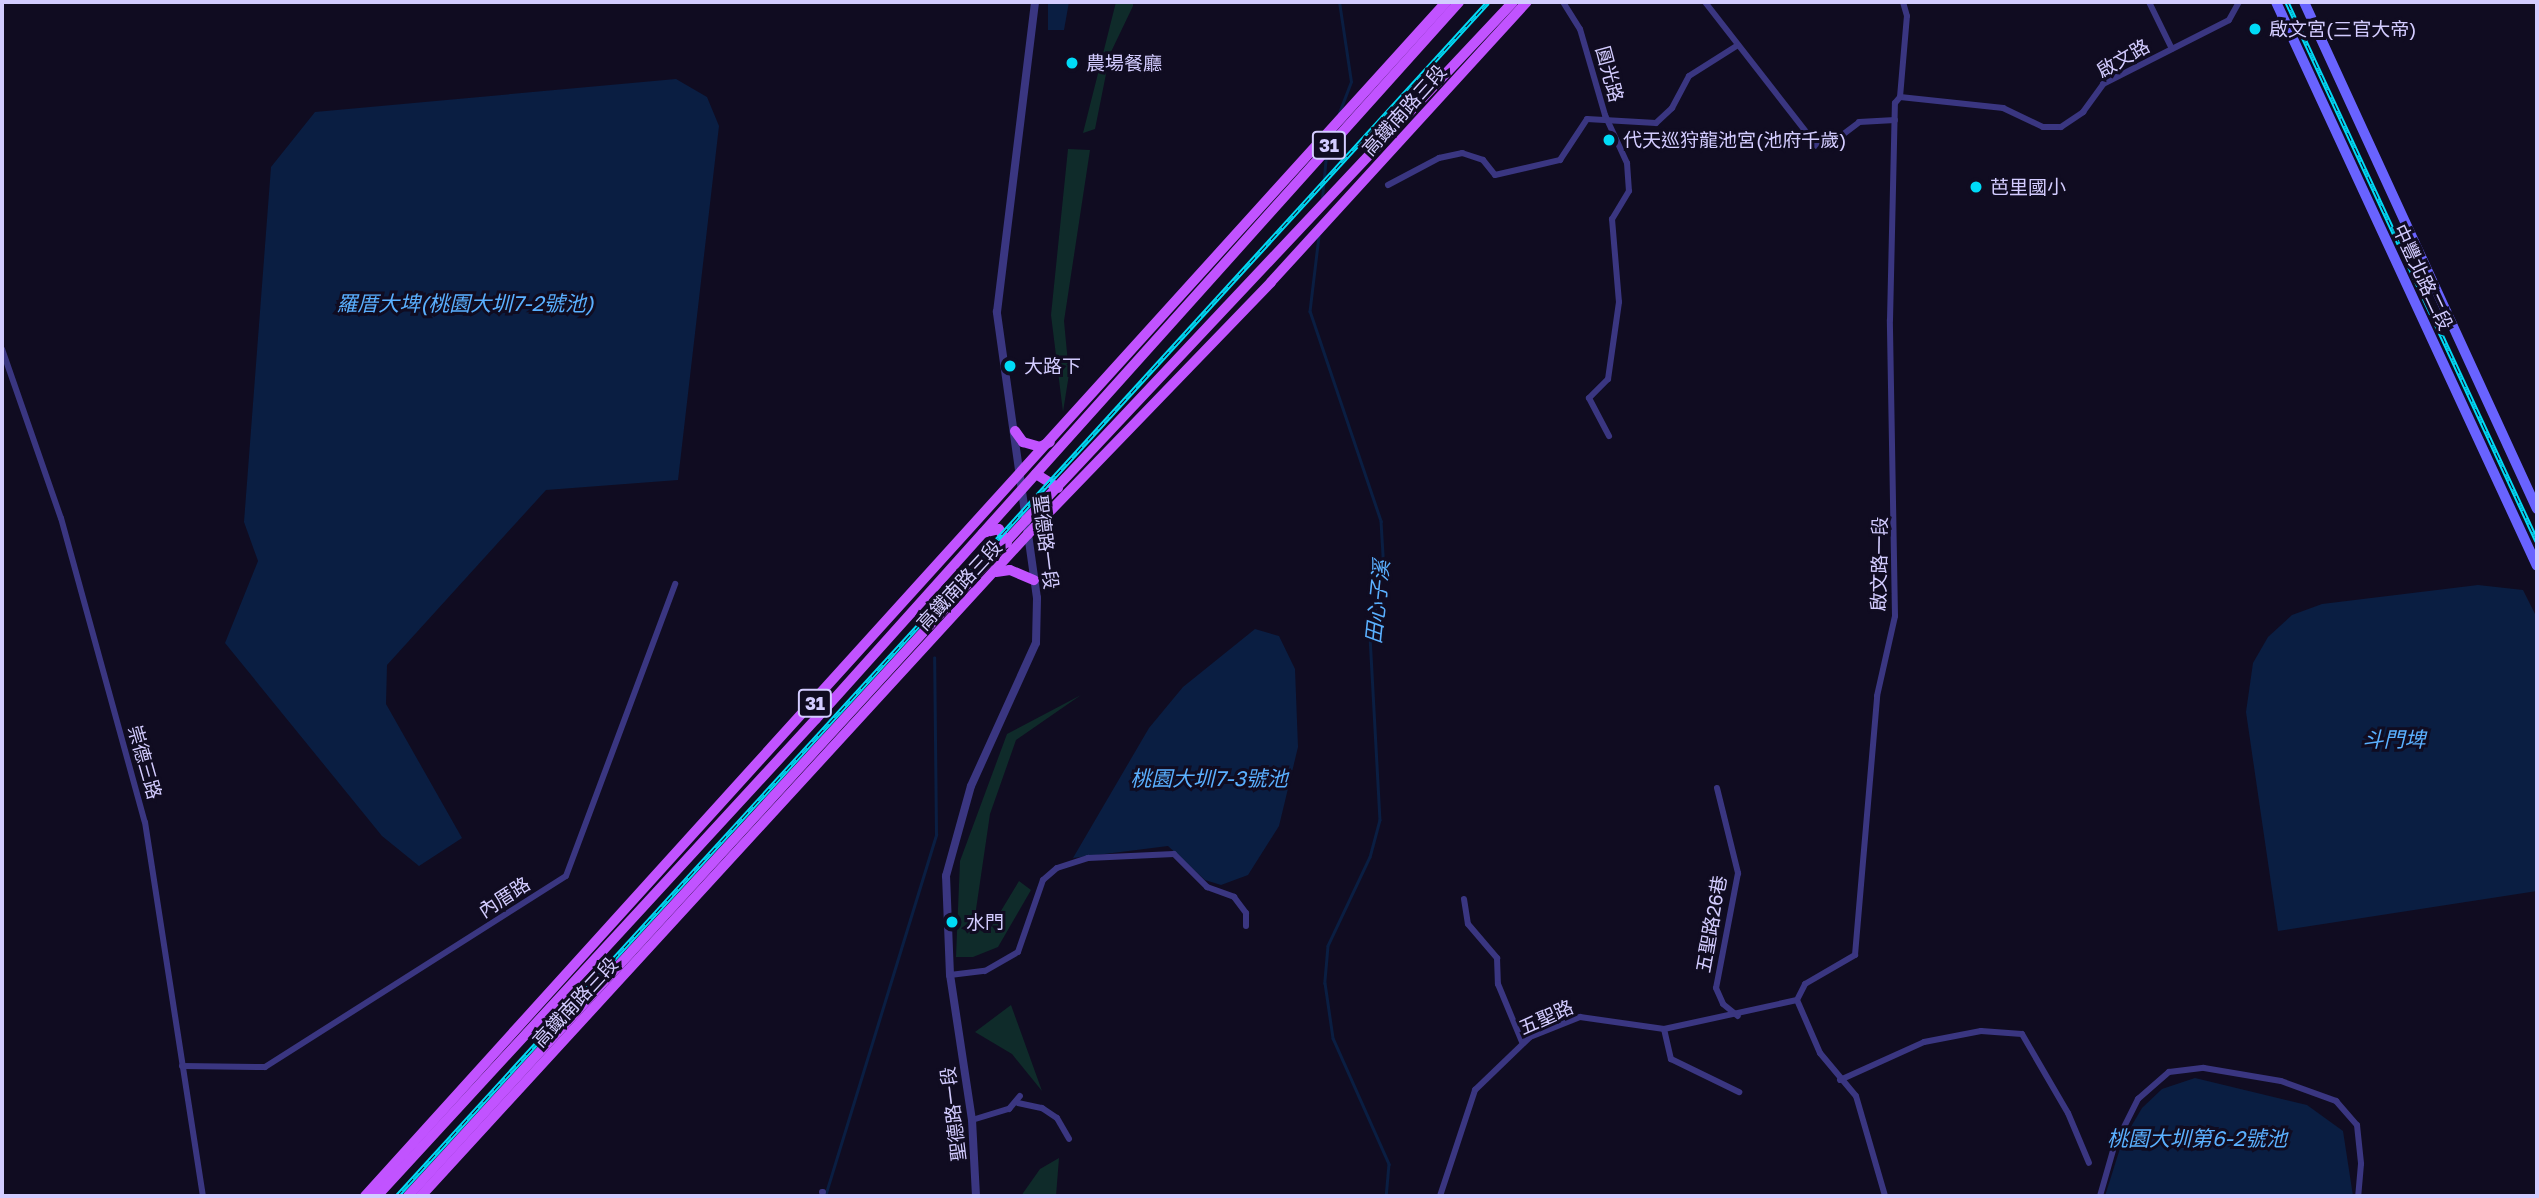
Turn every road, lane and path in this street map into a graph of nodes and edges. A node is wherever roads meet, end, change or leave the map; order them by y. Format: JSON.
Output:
{"nodes":[{"id":1,"x":1035,"y":2,"type":"edge"},
{"id":2,"x":1446,"y":2,"type":"edge"},
{"id":3,"x":1459,"y":2,"type":"edge"},
{"id":4,"x":1513,"y":2,"type":"edge"},
{"id":5,"x":1528,"y":2,"type":"edge"},
{"id":6,"x":1563,"y":2,"type":"edge"},
{"id":7,"x":1705,"y":2,"type":"edge"},
{"id":8,"x":1903,"y":2,"type":"edge"},
{"id":9,"x":2149,"y":2,"type":"edge"},
{"id":10,"x":2239,"y":2,"type":"edge"},
{"id":11,"x":2276,"y":2,"type":"edge"},
{"id":12,"x":2304,"y":2,"type":"edge"},
{"id":13,"x":1738,"y":45,"type":"junction"},
{"id":14,"x":2172,"y":49,"type":"junction"},
{"id":15,"x":1392,"y":68,"type":"junction"},
{"id":16,"x":1900,"y":97,"type":"junction"},
{"id":17,"x":1895,"y":120,"type":"junction"},
{"id":18,"x":1611,"y":122,"type":"junction"},
{"id":19,"x":1392,"y":141,"type":"junction"},
{"id":20,"x":1388,"y":185,"type":"dead end"},
{"id":21,"x":1262,"y":219,"type":"junction"},
{"id":22,"x":1205,"y":269,"type":"junction"},
{"id":23,"x":2,"y":349,"type":"edge"},
{"id":24,"x":1015,"y":431,"type":"junction"},
{"id":25,"x":1609,"y":436,"type":"dead end"},
{"id":26,"x":1052,"y":441,"type":"junction"},
{"id":27,"x":1036,"y":474,"type":"junction"},
{"id":28,"x":1020,"y":475,"type":"junction"},
{"id":29,"x":1058,"y":488,"type":"junction"},
{"id":30,"x":1023,"y":490,"type":"junction"},
{"id":31,"x":2537,"y":509,"type":"edge"},
{"id":32,"x":1026,"y":520,"type":"junction"},
{"id":33,"x":982,"y":533,"type":"junction"},
{"id":34,"x":1028,"y":534,"type":"junction"},
{"id":35,"x":1007,"y":543,"type":"junction"},
{"id":36,"x":2537,"y":566,"type":"edge"},
{"id":37,"x":996,"y":572,"type":"junction"},
{"id":38,"x":1034,"y":580,"type":"junction"},
{"id":39,"x":676,"y":584,"type":"dead end"},
{"id":40,"x":816,"y":719,"type":"junction"},
{"id":41,"x":776,"y":747,"type":"junction"},
{"id":42,"x":1717,"y":788,"type":"dead end"},
{"id":43,"x":1464,"y":899,"type":"dead end"},
{"id":44,"x":1246,"y":926,"type":"dead end"},
{"id":45,"x":950,"y":975,"type":"junction"},
{"id":46,"x":1797,"y":1000,"type":"junction"},
{"id":47,"x":1738,"y":1016,"type":"junction"},
{"id":48,"x":1664,"y":1029,"type":"junction"},
{"id":49,"x":1522,"y":1042,"type":"junction"},
{"id":50,"x":182,"y":1066,"type":"junction"},
{"id":51,"x":1840,"y":1080,"type":"junction"},
{"id":52,"x":1739,"y":1092,"type":"dead end"},
{"id":53,"x":972,"y":1119,"type":"junction"},
{"id":54,"x":1069,"y":1139,"type":"dead end"},
{"id":55,"x":2089,"y":1163,"type":"dead end"},
{"id":56,"x":380,"y":1179,"type":"junction"},
{"id":57,"x":202,"y":1196,"type":"edge"},
{"id":58,"x":365,"y":1196,"type":"edge"},
{"id":59,"x":372,"y":1196,"type":"edge"},
{"id":60,"x":377,"y":1196,"type":"edge"},
{"id":61,"x":408,"y":1196,"type":"edge"},
{"id":62,"x":421,"y":1196,"type":"edge"},
{"id":63,"x":976,"y":1196,"type":"edge"},
{"id":64,"x":1440,"y":1196,"type":"edge"},
{"id":65,"x":1885,"y":1196,"type":"edge"},
{"id":66,"x":2100,"y":1196,"type":"edge"},
{"id":67,"x":2358,"y":1196,"type":"edge"}],
"edges":[{"from":1,"to":24,"type":"street","name":"聖德路一段"},
{"from":2,"to":15,"type":"main road","name":"高鐵南路三段","number":"31"},
{"from":3,"to":15,"type":"main road","name":"高鐵南路三段","number":"31"},
{"from":4,"to":19,"type":"main road","name":"高鐵南路三段","number":"31"},
{"from":5,"to":19,"type":"main road","name":"高鐵南路三段","number":"31"},
{"from":6,"to":18,"type":"street","name":"圓光路"},
{"from":7,"to":13,"type":"street"},
{"from":8,"to":16,"type":"street","name":"啟文路一段"},
{"from":9,"to":14,"type":"street"},
{"from":10,"to":14,"type":"street","name":"啟文路"},
{"from":11,"to":36,"type":"main road","name":"中豐北路二段"},
{"from":12,"to":31,"type":"main road","name":"中豐北路二段"},
{"from":13,"to":17,"type":"street"},
{"from":13,"to":18,"type":"street","name":"圓光路"},
{"from":14,"to":16,"type":"street","name":"啟文路"},
{"from":15,"to":21,"type":"main road","name":"高鐵南路三段","number":"31"},
{"from":15,"to":22,"type":"main road","name":"高鐵南路三段","number":"31"},
{"from":16,"to":17,"type":"street","name":"啟文路一段"},
{"from":17,"to":46,"type":"street","name":"啟文路一段"},
{"from":18,"to":20,"type":"street"},
{"from":18,"to":25,"type":"street"},
{"from":19,"to":29,"type":"main road","name":"高鐵南路三段","number":"31"},
{"from":19,"to":34,"type":"main road","name":"高鐵南路三段","number":"31"},
{"from":21,"to":22,"type":"main road"},
{"from":21,"to":27,"type":"main road","name":"高鐵南路三段","number":"31"},
{"from":22,"to":26,"type":"main road","name":"高鐵南路三段","number":"31"},
{"from":23,"to":50,"type":"street","name":"崇德三路"},
{"from":24,"to":26,"type":"main road"},
{"from":24,"to":28,"type":"street","name":"聖德路一段"},
{"from":26,"to":28,"type":"main road","name":"高鐵南路三段","number":"31"},
{"from":27,"to":29,"type":"main road"},
{"from":27,"to":30,"type":"main road","name":"高鐵南路三段","number":"31"},
{"from":28,"to":30,"type":"street","name":"聖德路一段"},
{"from":28,"to":41,"type":"main road","name":"高鐵南路三段","number":"31"},
{"from":29,"to":32,"type":"main road","name":"高鐵南路三段","number":"31"},
{"from":30,"to":32,"type":"street","name":"聖德路一段"},
{"from":30,"to":33,"type":"main road","name":"高鐵南路三段","number":"31"},
{"from":32,"to":34,"type":"street","name":"聖德路一段"},
{"from":32,"to":35,"type":"main road","name":"高鐵南路三段","number":"31"},
{"from":33,"to":35,"type":"main road"},
{"from":33,"to":40,"type":"main road","name":"高鐵南路三段","number":"31"},
{"from":34,"to":37,"type":"main road","name":"高鐵南路三段","number":"31"},
{"from":34,"to":38,"type":"street","name":"聖德路一段"},
{"from":35,"to":61,"type":"main road","name":"高鐵南路三段","number":"31"},
{"from":37,"to":38,"type":"main road"},
{"from":37,"to":62,"type":"main road","name":"高鐵南路三段","number":"31"},
{"from":38,"to":45,"type":"street","name":"聖德路一段"},
{"from":39,"to":50,"type":"street","name":"內厝路"},
{"from":40,"to":41,"type":"main road"},
{"from":40,"to":60,"type":"main road","name":"高鐵南路三段","number":"31"},
{"from":41,"to":56,"type":"main road","name":"高鐵南路三段","number":"31"},
{"from":42,"to":47,"type":"street","name":"五聖路26巷"},
{"from":43,"to":49,"type":"street"},
{"from":44,"to":45,"type":"street"},
{"from":45,"to":53,"type":"street","name":"聖德路一段"},
{"from":46,"to":47,"type":"street","name":"五聖路"},
{"from":46,"to":51,"type":"street"},
{"from":47,"to":48,"type":"street","name":"五聖路"},
{"from":48,"to":49,"type":"street","name":"五聖路"},
{"from":48,"to":52,"type":"street"},
{"from":49,"to":64,"type":"street","name":"五聖路"},
{"from":50,"to":57,"type":"street","name":"崇德三路"},
{"from":51,"to":55,"type":"street"},
{"from":51,"to":65,"type":"street"},
{"from":53,"to":54,"type":"street"},
{"from":53,"to":63,"type":"street","name":"聖德路一段"},
{"from":56,"to":58,"type":"main road","name":"高鐵南路三段","number":"31"},
{"from":56,"to":59,"type":"main road"},
{"from":66,"to":67,"type":"street"}]}
